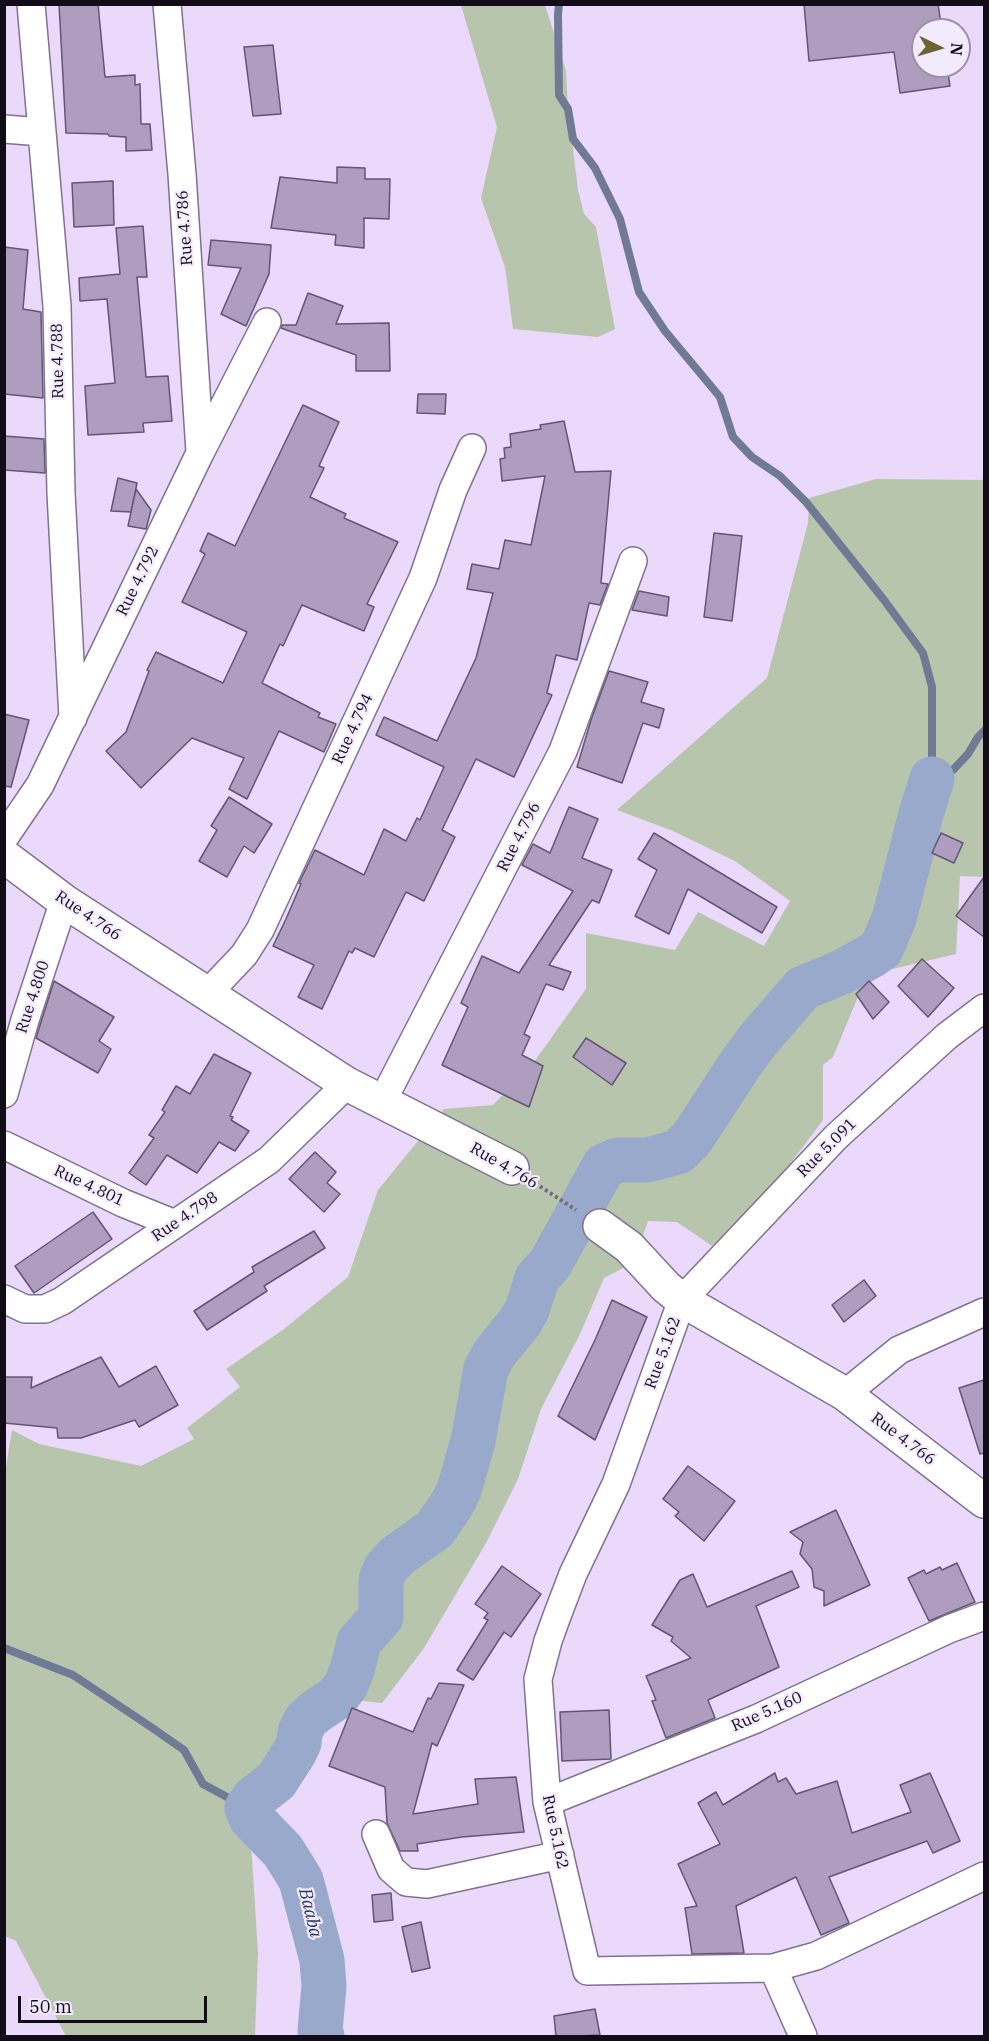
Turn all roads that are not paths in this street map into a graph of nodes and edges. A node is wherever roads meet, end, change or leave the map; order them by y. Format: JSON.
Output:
{"nodes":[{"id":1,"x":31,"y":4,"type":"edge"},
{"id":2,"x":167,"y":4,"type":"edge"},
{"id":3,"x":4,"y":129,"type":"edge"},
{"id":4,"x":42,"y":132,"type":"junction"},
{"id":5,"x":267,"y":322,"type":"dead end"},
{"id":6,"x":472,"y":448,"type":"dead end"},
{"id":7,"x":200,"y":453,"type":"junction"},
{"id":8,"x":633,"y":561,"type":"dead end"},
{"id":9,"x":73,"y":718,"type":"junction"},
{"id":10,"x":4,"y":838,"type":"edge"},
{"id":11,"x":4,"y":856,"type":"edge"},
{"id":12,"x":64,"y":901,"type":"junction"},
{"id":13,"x":207,"y":994,"type":"junction"},
{"id":14,"x":984,"y":1008,"type":"edge"},
{"id":15,"x":347,"y":1084,"type":"junction"},
{"id":16,"x":4,"y":1094,"type":"edge"},
{"id":17,"x":382,"y":1102,"type":"junction"},
{"id":18,"x":4,"y":1145,"type":"edge"},
{"id":19,"x":512,"y":1167,"type":"road end"},
{"id":20,"x":174,"y":1224,"type":"junction"},
{"id":21,"x":600,"y":1226,"type":"road end"},
{"id":22,"x":4,"y":1299,"type":"edge"},
{"id":23,"x":682,"y":1300,"type":"junction"},
{"id":24,"x":984,"y":1312,"type":"edge"},
{"id":25,"x":844,"y":1394,"type":"junction"},
{"id":26,"x":984,"y":1501,"type":"edge"},
{"id":27,"x":984,"y":1616,"type":"edge"},
{"id":28,"x":547,"y":1802,"type":"junction"},
{"id":29,"x":376,"y":1834,"type":"dead end"},
{"id":30,"x":560,"y":1855,"type":"junction"},
{"id":31,"x":984,"y":1876,"type":"edge"},
{"id":32,"x":773,"y":1968,"type":"junction"},
{"id":33,"x":803,"y":2037,"type":"edge"}],
"edges":[{"from":1,"to":4,"type":"street","name":"Rue 4.788"},
{"from":2,"to":7,"type":"street","name":"Rue 4.786"},
{"from":3,"to":4,"type":"street"},
{"from":4,"to":9,"type":"street","name":"Rue 4.788"},
{"from":5,"to":7,"type":"street","name":"Rue 4.792"},
{"from":6,"to":13,"type":"street","name":"Rue 4.794"},
{"from":7,"to":9,"type":"street","name":"Rue 4.792"},
{"from":8,"to":17,"type":"street","name":"Rue 4.796"},
{"from":9,"to":10,"type":"street","name":"Rue 4.792"},
{"from":11,"to":12,"type":"street","name":"Rue 4.766"},
{"from":12,"to":13,"type":"street","name":"Rue 4.766"},
{"from":12,"to":16,"type":"street","name":"Rue 4.800"},
{"from":13,"to":15,"type":"street","name":"Rue 4.766"},
{"from":14,"to":23,"type":"street","name":"Rue 5.091"},
{"from":15,"to":17,"type":"street","name":"Rue 4.766"},
{"from":15,"to":20,"type":"street","name":"Rue 4.798"},
{"from":17,"to":19,"type":"street","name":"Rue 4.766"},
{"from":18,"to":20,"type":"street","name":"Rue 4.801"},
{"from":20,"to":22,"type":"street","name":"Rue 4.798"},
{"from":21,"to":23,"type":"street","name":"Rue 4.766"},
{"from":23,"to":25,"type":"street","name":"Rue 4.766"},
{"from":23,"to":28,"type":"street","name":"Rue 5.162"},
{"from":24,"to":25,"type":"street"},
{"from":25,"to":26,"type":"street","name":"Rue 4.766"},
{"from":27,"to":28,"type":"street","name":"Rue 5.160"},
{"from":28,"to":30,"type":"street","name":"Rue 5.162"},
{"from":29,"to":30,"type":"street"},
{"from":30,"to":32,"type":"street","name":"Rue 5.162"},
{"from":31,"to":32,"type":"street","name":"Rue 5.162"},
{"from":32,"to":33,"type":"street"}]}
